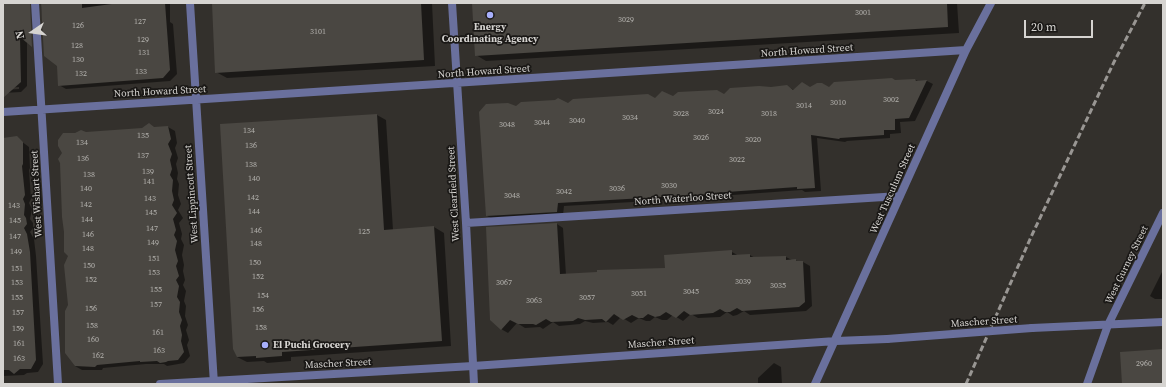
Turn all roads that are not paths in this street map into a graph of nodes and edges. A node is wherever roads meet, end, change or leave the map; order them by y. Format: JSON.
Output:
{"nodes":[{"id":1,"x":35,"y":3,"type":"edge"},
{"id":2,"x":190,"y":3,"type":"edge"},
{"id":3,"x":452,"y":3,"type":"edge"},
{"id":4,"x":991,"y":3,"type":"edge"},
{"id":5,"x":966,"y":50,"type":"junction"},
{"id":6,"x":457,"y":84,"type":"junction"},
{"id":7,"x":196,"y":100,"type":"junction"},
{"id":8,"x":42,"y":109,"type":"junction"},
{"id":9,"x":3,"y":112,"type":"edge"},
{"id":10,"x":900,"y":196,"type":"junction"},
{"id":11,"x":1163,"y":213,"type":"edge"},
{"id":12,"x":466,"y":223,"type":"junction"},
{"id":13,"x":1163,"y":322,"type":"edge"},
{"id":14,"x":1108,"y":325,"type":"junction"},
{"id":15,"x":836,"y":341,"type":"junction"},
{"id":16,"x":473,"y":366,"type":"junction"},
{"id":17,"x":214,"y":383,"type":"edge"},
{"id":18,"x":58,"y":384,"type":"edge"},
{"id":19,"x":160,"y":384,"type":"edge"},
{"id":20,"x":474,"y":384,"type":"edge"},
{"id":21,"x":815,"y":384,"type":"edge"},
{"id":22,"x":1087,"y":384,"type":"edge"}],
"edges":[{"from":1,"to":8,"type":"street","name":"West Wishart Street"},
{"from":2,"to":7,"type":"street","name":"West Lippincott Street"},
{"from":3,"to":6,"type":"street","name":"West Clearfield Street"},
{"from":4,"to":5,"type":"street","name":"West Tusculum Street"},
{"from":5,"to":6,"type":"street","name":"North Howard Street"},
{"from":5,"to":10,"type":"street","name":"West Tusculum Street"},
{"from":6,"to":7,"type":"street","name":"North Howard Street"},
{"from":6,"to":12,"type":"street","name":"West Clearfield Street"},
{"from":7,"to":8,"type":"street","name":"North Howard Street"},
{"from":7,"to":17,"type":"street","name":"West Lippincott Street"},
{"from":8,"to":9,"type":"street","name":"North Howard Street"},
{"from":8,"to":18,"type":"street","name":"West Wishart Street"},
{"from":10,"to":12,"type":"street","name":"North Waterloo Street"},
{"from":10,"to":15,"type":"street","name":"West Tusculum Street"},
{"from":11,"to":14,"type":"street","name":"West Gurney Street"},
{"from":12,"to":16,"type":"street","name":"West Clearfield Street"},
{"from":13,"to":14,"type":"street","name":"Mascher Street"},
{"from":14,"to":15,"type":"street","name":"Mascher Street","bridge":true},
{"from":14,"to":22,"type":"street","name":"West Gurney Street"},
{"from":15,"to":16,"type":"street","name":"Mascher Street"},
{"from":15,"to":21,"type":"street","name":"West Tusculum Street"},
{"from":16,"to":17,"type":"street","name":"Mascher Street"},
{"from":16,"to":20,"type":"street","name":"West Clearfield Street"},
{"from":17,"to":19,"type":"street","name":"Mascher Street"}]}
